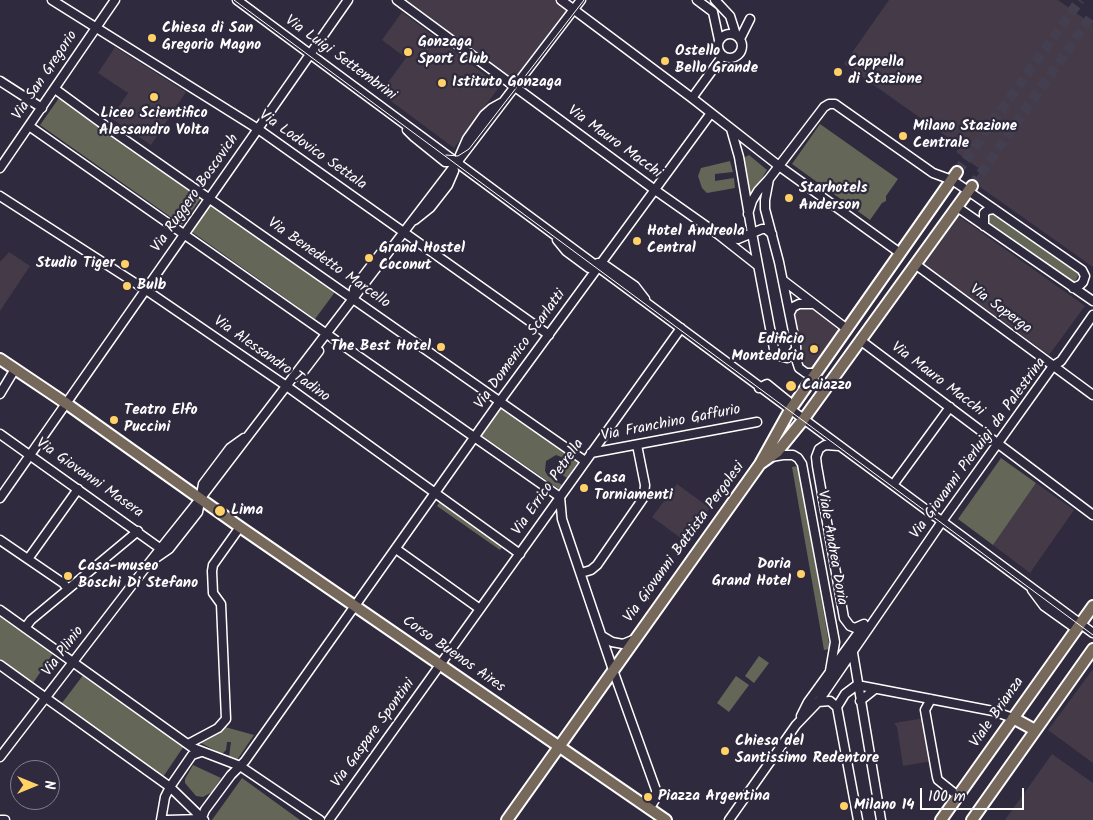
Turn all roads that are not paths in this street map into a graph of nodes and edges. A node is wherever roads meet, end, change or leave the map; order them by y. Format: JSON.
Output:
{"nodes":[{"id":1,"x":52,"y":0,"type":"edge"},
{"id":2,"x":115,"y":0,"type":"edge"},
{"id":3,"x":237,"y":0,"type":"edge"},
{"id":4,"x":348,"y":0,"type":"edge"},
{"id":5,"x":397,"y":0,"type":"edge"},
{"id":6,"x":561,"y":0,"type":"edge"},
{"id":7,"x":581,"y":0,"type":"edge"},
{"id":8,"x":588,"y":0,"type":"edge"},
{"id":9,"x":697,"y":0,"type":"edge"},
{"id":10,"x":715,"y":0,"type":"edge"},
{"id":11,"x":576,"y":11,"type":"junction"},
{"id":12,"x":750,"y":19,"type":"dead end"},
{"id":13,"x":95,"y":28,"type":"junction"},
{"id":14,"x":738,"y":37,"type":"junction"},
{"id":15,"x":719,"y":40,"type":"junction"},
{"id":16,"x":310,"y":54,"type":"junction"},
{"id":17,"x":722,"y":55,"type":"junction"},
{"id":18,"x":0,"y":81,"type":"edge"},
{"id":19,"x":515,"y":87,"type":"junction"},
{"id":20,"x":55,"y":89,"type":"junction"},
{"id":21,"x":692,"y":98,"type":"junction"},
{"id":22,"x":42,"y":108,"type":"junction"},
{"id":23,"x":711,"y":113,"type":"junction"},
{"id":24,"x":29,"y":126,"type":"junction"},
{"id":25,"x":730,"y":127,"type":"junction"},
{"id":26,"x":258,"y":129,"type":"junction"},
{"id":27,"x":457,"y":162,"type":"junction"},
{"id":28,"x":779,"y":166,"type":"junction"},
{"id":29,"x":0,"y":168,"type":"edge"},
{"id":30,"x":954,"y":176,"type":"junction"},
{"id":31,"x":769,"y":180,"type":"junction"},
{"id":32,"x":970,"y":188,"type":"junction"},
{"id":33,"x":655,"y":190,"type":"junction"},
{"id":34,"x":0,"y":196,"type":"edge"},
{"id":35,"x":210,"y":198,"type":"junction"},
{"id":36,"x":956,"y":207,"type":"junction"},
{"id":37,"x":994,"y":209,"type":"junction"},
{"id":38,"x":748,"y":214,"type":"junction"},
{"id":39,"x":984,"y":226,"type":"junction"},
{"id":40,"x":403,"y":232,"type":"junction"},
{"id":41,"x":752,"y":234,"type":"junction"},
{"id":42,"x":772,"y":234,"type":"junction"},
{"id":43,"x":184,"y":235,"type":"junction"},
{"id":44,"x":719,"y":235,"type":"junction"},
{"id":45,"x":900,"y":253,"type":"junction"},
{"id":46,"x":598,"y":264,"type":"junction"},
{"id":47,"x":915,"y":264,"type":"junction"},
{"id":48,"x":757,"y":265,"type":"junction"},
{"id":49,"x":784,"y":281,"type":"junction"},
{"id":50,"x":1073,"y":288,"type":"junction"},
{"id":51,"x":146,"y":290,"type":"junction"},
{"id":52,"x":353,"y":298,"type":"junction"},
{"id":53,"x":1093,"y":301,"type":"edge"},
{"id":54,"x":814,"y":305,"type":"junction"},
{"id":55,"x":790,"y":313,"type":"junction"},
{"id":56,"x":1093,"y":315,"type":"edge"},
{"id":57,"x":681,"y":328,"type":"junction"},
{"id":58,"x":847,"y":329,"type":"junction"},
{"id":59,"x":326,"y":334,"type":"junction"},
{"id":60,"x":549,"y":335,"type":"junction"},
{"id":61,"x":860,"y":340,"type":"junction"},
{"id":62,"x":796,"y":349,"type":"junction"},
{"id":63,"x":0,"y":359,"type":"edge"},
{"id":64,"x":1053,"y":366,"type":"junction"},
{"id":65,"x":15,"y":369,"type":"junction"},
{"id":66,"x":816,"y":373,"type":"junction"},
{"id":67,"x":286,"y":386,"type":"junction"},
{"id":68,"x":0,"y":394,"type":"edge"},
{"id":69,"x":1093,"y":395,"type":"edge"},
{"id":70,"x":500,"y":401,"type":"junction"},
{"id":71,"x":67,"y":404,"type":"junction"},
{"id":72,"x":950,"y":408,"type":"junction"},
{"id":73,"x":790,"y":410,"type":"junction"},
{"id":74,"x":803,"y":420,"type":"junction"},
{"id":75,"x":757,"y":422,"type":"dead end"},
{"id":76,"x":0,"y":434,"type":"edge"},
{"id":77,"x":474,"y":437,"type":"junction"},
{"id":78,"x":998,"y":444,"type":"junction"},
{"id":79,"x":637,"y":445,"type":"junction"},
{"id":80,"x":830,"y":446,"type":"junction"},
{"id":81,"x":840,"y":446,"type":"junction"},
{"id":82,"x":591,"y":454,"type":"junction"},
{"id":83,"x":30,"y":455,"type":"junction"},
{"id":84,"x":768,"y":455,"type":"junction"},
{"id":85,"x":585,"y":461,"type":"junction"},
{"id":86,"x":893,"y":485,"type":"junction"},
{"id":87,"x":78,"y":489,"type":"junction"},
{"id":88,"x":435,"y":493,"type":"junction"},
{"id":89,"x":560,"y":497,"type":"junction"},
{"id":90,"x":0,"y":498,"type":"edge"},
{"id":91,"x":200,"y":500,"type":"junction"},
{"id":92,"x":1093,"y":515,"type":"edge"},
{"id":93,"x":942,"y":522,"type":"junction"},
{"id":94,"x":240,"y":527,"type":"junction"},
{"id":95,"x":138,"y":531,"type":"junction"},
{"id":96,"x":0,"y":540,"type":"edge"},
{"id":97,"x":161,"y":548,"type":"junction"},
{"id":98,"x":396,"y":549,"type":"junction"},
{"id":99,"x":520,"y":554,"type":"junction"},
{"id":100,"x":28,"y":559,"type":"junction"},
{"id":101,"x":151,"y":561,"type":"junction"},
{"id":102,"x":581,"y":573,"type":"junction"},
{"id":103,"x":68,"y":589,"type":"junction"},
{"id":104,"x":887,"y":600,"type":"junction"},
{"id":105,"x":356,"y":605,"type":"junction"},
{"id":106,"x":1093,"y":606,"type":"edge"},
{"id":107,"x":480,"y":609,"type":"junction"},
{"id":108,"x":0,"y":610,"type":"edge"},
{"id":109,"x":864,"y":624,"type":"junction"},
{"id":110,"x":1080,"y":624,"type":"junction"},
{"id":111,"x":25,"y":628,"type":"junction"},
{"id":112,"x":1093,"y":633,"type":"edge"},
{"id":113,"x":602,"y":636,"type":"junction"},
{"id":114,"x":635,"y":639,"type":"junction"},
{"id":115,"x":1093,"y":649,"type":"edge"},
{"id":116,"x":843,"y":652,"type":"junction"},
{"id":117,"x":853,"y":653,"type":"junction"},
{"id":118,"x":73,"y":662,"type":"junction"},
{"id":119,"x":441,"y":664,"type":"junction"},
{"id":120,"x":0,"y":666,"type":"edge"},
{"id":121,"x":613,"y":670,"type":"junction"},
{"id":122,"x":841,"y":670,"type":"junction"},
{"id":123,"x":830,"y":671,"type":"junction"},
{"id":124,"x":857,"y":684,"type":"junction"},
{"id":125,"x":875,"y":689,"type":"junction"},
{"id":126,"x":46,"y":698,"type":"junction"},
{"id":127,"x":932,"y":699,"type":"junction"},
{"id":128,"x":818,"y":702,"type":"junction"},
{"id":129,"x":860,"y":702,"type":"junction"},
{"id":130,"x":839,"y":704,"type":"junction"},
{"id":131,"x":1013,"y":718,"type":"junction"},
{"id":132,"x":796,"y":725,"type":"junction"},
{"id":133,"x":1036,"y":730,"type":"junction"},
{"id":134,"x":559,"y":746,"type":"junction"},
{"id":135,"x":194,"y":748,"type":"junction"},
{"id":136,"x":0,"y":757,"type":"edge"},
{"id":137,"x":240,"y":766,"type":"junction"},
{"id":138,"x":170,"y":787,"type":"junction"},
{"id":139,"x":958,"y":796,"type":"junction"},
{"id":140,"x":649,"y":809,"type":"junction"},
{"id":141,"x":0,"y":820,"type":"edge"},
{"id":142,"x":6,"y":820,"type":"edge"},
{"id":143,"x":161,"y":820,"type":"edge"},
{"id":144,"x":167,"y":820,"type":"edge"},
{"id":145,"x":202,"y":820,"type":"edge"},
{"id":146,"x":319,"y":820,"type":"edge"},
{"id":147,"x":329,"y":820,"type":"edge"},
{"id":148,"x":507,"y":820,"type":"edge"},
{"id":149,"x":666,"y":820,"type":"edge"},
{"id":150,"x":729,"y":820,"type":"edge"},
{"id":151,"x":858,"y":820,"type":"edge"},
{"id":152,"x":881,"y":820,"type":"edge"},
{"id":153,"x":941,"y":820,"type":"edge"},
{"id":154,"x":972,"y":820,"type":"edge"}],
"edges":[{"from":1,"to":13,"type":"street","name":"Via Lodovico Settala"},
{"from":2,"to":13,"type":"street","name":"Via San Gregorio"},
{"from":3,"to":16,"type":"street","name":"Via Luigi Settembrini"},
{"from":4,"to":16,"type":"street","name":"Via Ruggero Boscovich"},
{"from":5,"to":19,"type":"street","name":"Via Mauro Macchi"},
{"from":6,"to":11,"type":"street"},
{"from":7,"to":11,"type":"street"},
{"from":8,"to":11,"type":"street"},
{"from":9,"to":15,"type":"street"},
{"from":10,"to":14,"type":"street"},
{"from":11,"to":19,"type":"street"},
{"from":11,"to":21,"type":"street"},
{"from":12,"to":14,"type":"street"},
{"from":13,"to":20,"type":"street","name":"Via San Gregorio"},
{"from":13,"to":26,"type":"street","name":"Via Lodovico Settala"},
{"from":14,"to":15,"type":"street"},
{"from":14,"to":17,"type":"street"},
{"from":15,"to":17,"type":"street"},
{"from":16,"to":26,"type":"street","name":"Via Ruggero Boscovich"},
{"from":16,"to":27,"type":"street","name":"Via Luigi Settembrini"},
{"from":17,"to":21,"type":"street"},
{"from":18,"to":22,"type":"street"},
{"from":19,"to":27,"type":"street"},
{"from":19,"to":33,"type":"street","name":"Via Mauro Macchi"},
{"from":20,"to":22,"type":"street","name":"Via San Gregorio"},
{"from":20,"to":35,"type":"street","name":"Via Benedetto Marcello"},
{"from":21,"to":23,"type":"street"},
{"from":22,"to":24,"type":"street","name":"Via San Gregorio"},
{"from":23,"to":25,"type":"street"},
{"from":23,"to":33,"type":"street","name":"Via Domenico Scarlatti"},
{"from":24,"to":29,"type":"street","name":"Via San Gregorio"},
{"from":24,"to":43,"type":"street"},
{"from":25,"to":28,"type":"street"},
{"from":25,"to":38,"type":"street"},
{"from":26,"to":35,"type":"street","name":"Via Ruggero Boscovich"},
{"from":26,"to":40,"type":"street","name":"Via Lodovico Settala"},
{"from":27,"to":40,"type":"street"},
{"from":27,"to":46,"type":"street","name":"Via Luigi Settembrini"},
{"from":28,"to":30,"type":"street"},
{"from":28,"to":31,"type":"street"},
{"from":28,"to":45,"type":"street"},
{"from":30,"to":32,"type":"street"},
{"from":30,"to":45,"type":"main road"},
{"from":31,"to":38,"type":"street"},
{"from":31,"to":42,"type":"street"},
{"from":32,"to":36,"type":"main road"},
{"from":32,"to":37,"type":"street"},
{"from":33,"to":44,"type":"street","name":"Via Mauro Macchi"},
{"from":33,"to":46,"type":"street","name":"Via Domenico Scarlatti"},
{"from":34,"to":51,"type":"street","name":"Via Alessandro Tadino"},
{"from":35,"to":43,"type":"street","name":"Via Ruggero Boscovich"},
{"from":35,"to":52,"type":"street","name":"Via Benedetto Marcello"},
{"from":36,"to":39,"type":"street"},
{"from":36,"to":47,"type":"main road"},
{"from":37,"to":39,"type":"street"},
{"from":37,"to":50,"type":"street"},
{"from":38,"to":41,"type":"street"},
{"from":39,"to":50,"type":"street"},
{"from":40,"to":52,"type":"street"},
{"from":40,"to":60,"type":"street","name":"Via Lodovico Settala"},
{"from":41,"to":42,"type":"street","name":"Via Mauro Macchi"},
{"from":41,"to":44,"type":"street","name":"Via Mauro Macchi"},
{"from":41,"to":48,"type":"street"},
{"from":42,"to":49,"type":"street"},
{"from":43,"to":51,"type":"street","name":"Via Ruggero Boscovich"},
{"from":43,"to":59,"type":"street"},
{"from":44,"to":48,"type":"street","name":"Via Mauro Macchi"},
{"from":45,"to":47,"type":"main road"},
{"from":45,"to":58,"type":"main road"},
{"from":46,"to":57,"type":"street","name":"Via Luigi Settembrini"},
{"from":46,"to":60,"type":"street","name":"Via Domenico Scarlatti"},
{"from":47,"to":61,"type":"main road"},
{"from":47,"to":64,"type":"street","name":"Via Soperga"},
{"from":48,"to":62,"type":"street"},
{"from":49,"to":54,"type":"street"},
{"from":49,"to":55,"type":"street"},
{"from":50,"to":53,"type":"street"},
{"from":51,"to":67,"type":"street","name":"Via Alessandro Tadino"},
{"from":51,"to":71,"type":"street","name":"Via Ruggero Boscovich"},
{"from":52,"to":59,"type":"street"},
{"from":52,"to":70,"type":"street","name":"Via Benedetto Marcello"},
{"from":54,"to":55,"type":"street"},
{"from":54,"to":58,"type":"street"},
{"from":55,"to":62,"type":"street"},
{"from":56,"to":64,"type":"street","name":"Via Giovanni Pierluigi da Palestrina"},
{"from":57,"to":73,"type":"street","name":"Via Luigi Settembrini"},
{"from":57,"to":82,"type":"street","name":"Via Errico Petrella"},
{"from":58,"to":66,"type":"main road"},
{"from":59,"to":67,"type":"street"},
{"from":59,"to":77,"type":"street"},
{"from":60,"to":70,"type":"street","name":"Via Domenico Scarlatti"},
{"from":61,"to":72,"type":"street","name":"Via Mauro Macchi"},
{"from":61,"to":74,"type":"main road"},
{"from":62,"to":66,"type":"street"},
{"from":63,"to":65,"type":"main road"},
{"from":64,"to":69,"type":"street","name":"Via Soperga"},
{"from":64,"to":78,"type":"street","name":"Via Giovanni Pierluigi da Palestrina"},
{"from":65,"to":68,"type":"street"},
{"from":65,"to":71,"type":"main road"},
{"from":66,"to":73,"type":"main road"},
{"from":67,"to":88,"type":"street","name":"Via Alessandro Tadino"},
{"from":67,"to":91,"type":"street"},
{"from":70,"to":77,"type":"street","name":"Via Domenico Scarlatti"},
{"from":70,"to":85,"type":"street","name":"Via Benedetto Marcello"},
{"from":71,"to":83,"type":"street","name":"Via Ruggero Boscovich"},
{"from":71,"to":91,"type":"main road"},
{"from":72,"to":78,"type":"street","name":"Via Mauro Macchi"},
{"from":72,"to":86,"type":"street"},
{"from":73,"to":74,"type":"street","name":"Via Luigi Settembrini"},
{"from":73,"to":84,"type":"main road"},
{"from":74,"to":80,"type":"street"},
{"from":74,"to":81,"type":"street"},
{"from":74,"to":84,"type":"main road"},
{"from":75,"to":79,"type":"street","name":"Via Franchino Gaffurio"},
{"from":76,"to":83,"type":"street","name":"Via Giovanni Masera"},
{"from":77,"to":88,"type":"street","name":"Via Domenico Scarlatti"},
{"from":77,"to":89,"type":"street"},
{"from":78,"to":92,"type":"street","name":"Via Mauro Macchi"},
{"from":78,"to":93,"type":"street","name":"Via Giovanni Pierluigi da Palestrina"},
{"from":79,"to":82,"type":"street","name":"Via Franchino Gaffurio"},
{"from":79,"to":102,"type":"street"},
{"from":80,"to":81,"type":"street"},
{"from":80,"to":109,"type":"street","name":"Viale Andrea Doria"},
{"from":81,"to":86,"type":"street"},
{"from":82,"to":85,"type":"street","name":"Via Errico Petrella"},
{"from":83,"to":87,"type":"street","name":"Via Giovanni Masera"},
{"from":83,"to":90,"type":"street","name":"Via Ruggero Boscovich"},
{"from":84,"to":114,"type":"main road","name":"Via Giovanni Battista Pergolesi"},
{"from":84,"to":123,"type":"street","name":"Viale Andrea Doria"},
{"from":85,"to":89,"type":"street","name":"Via Errico Petrella"},
{"from":86,"to":93,"type":"street"},
{"from":87,"to":95,"type":"street","name":"Via Giovanni Masera"},
{"from":87,"to":100,"type":"street"},
{"from":88,"to":98,"type":"street","name":"Via Domenico Scarlatti"},
{"from":88,"to":99,"type":"street","name":"Via Alessandro Tadino"},
{"from":89,"to":99,"type":"street","name":"Via Errico Petrella"},
{"from":89,"to":102,"type":"street"},
{"from":91,"to":94,"type":"main road","name":"Corso Buenos Aires"},
{"from":91,"to":97,"type":"street","name":"Via Plinio"},
{"from":91,"to":101,"type":"street","name":"Via Plinio"},
{"from":93,"to":104,"type":"street","name":"Via Giovanni Pierluigi da Palestrina"},
{"from":93,"to":110,"type":"street"},
{"from":94,"to":105,"type":"main road","name":"Corso Buenos Aires"},
{"from":94,"to":135,"type":"street"},
{"from":95,"to":97,"type":"street","name":"Via Giovanni Masera"},
{"from":95,"to":103,"type":"street"},
{"from":96,"to":100,"type":"street"},
{"from":97,"to":101,"type":"street","name":"Via Plinio"},
{"from":98,"to":105,"type":"street","name":"Via Domenico Scarlatti"},
{"from":98,"to":107,"type":"street"},
{"from":99,"to":107,"type":"street","name":"Via Errico Petrella"},
{"from":100,"to":103,"type":"street"},
{"from":101,"to":118,"type":"street","name":"Via Plinio"},
{"from":102,"to":113,"type":"street"},
{"from":103,"to":111,"type":"street"},
{"from":104,"to":109,"type":"street","name":"Via Giovanni Pierluigi da Palestrina"},
{"from":104,"to":117,"type":"street","name":"Via Giovanni Pierluigi da Palestrina"},
{"from":105,"to":119,"type":"main road","name":"Corso Buenos Aires"},
{"from":105,"to":137,"type":"street","name":"Via Domenico Scarlatti"},
{"from":106,"to":110,"type":"main road","name":"Viale Brianza"},
{"from":107,"to":119,"type":"street","name":"Via Errico Petrella"},
{"from":108,"to":111,"type":"street"},
{"from":109,"to":116,"type":"street","name":"Via Giovanni Pierluigi da Palestrina"},
{"from":110,"to":112,"type":"street"},
{"from":110,"to":131,"type":"main road","name":"Viale Brianza"},
{"from":111,"to":118,"type":"street"},
{"from":113,"to":114,"type":"street","name":"Via Giovanni Battista Pergolesi"},
{"from":113,"to":121,"type":"street"},
{"from":114,"to":121,"type":"main road","name":"Via Giovanni Battista Pergolesi"},
{"from":115,"to":133,"type":"main road"},
{"from":116,"to":122,"type":"street","name":"Via Giovanni Pierluigi da Palestrina"},
{"from":116,"to":123,"type":"street","name":"Via Giovanni Pierluigi da Palestrina"},
{"from":117,"to":122,"type":"street","name":"Via Giovanni Pierluigi da Palestrina"},
{"from":117,"to":124,"type":"street"},
{"from":118,"to":126,"type":"street","name":"Via Plinio"},
{"from":118,"to":135,"type":"street"},
{"from":119,"to":134,"type":"main road","name":"Corso Buenos Aires"},
{"from":119,"to":147,"type":"street","name":"Via Gaspare Spontini"},
{"from":120,"to":126,"type":"street"},
{"from":121,"to":134,"type":"main road","name":"Via Giovanni Battista Pergolesi"},
{"from":121,"to":140,"type":"street"},
{"from":122,"to":128,"type":"street","name":"Via Giovanni Pierluigi da Palestrina"},
{"from":123,"to":132,"type":"street","name":"Via Giovanni Pierluigi da Palestrina"},
{"from":124,"to":125,"type":"street"},
{"from":124,"to":129,"type":"street"},
{"from":124,"to":130,"type":"street"},
{"from":125,"to":127,"type":"street"},
{"from":125,"to":129,"type":"street"},
{"from":126,"to":136,"type":"street","name":"Via Plinio"},
{"from":126,"to":138,"type":"street"},
{"from":127,"to":131,"type":"street"},
{"from":127,"to":139,"type":"street"},
{"from":128,"to":130,"type":"street"},
{"from":128,"to":132,"type":"street","name":"Via Giovanni Pierluigi da Palestrina"},
{"from":129,"to":130,"type":"street"},
{"from":129,"to":152,"type":"street"},
{"from":130,"to":151,"type":"street"},
{"from":131,"to":133,"type":"main road"},
{"from":131,"to":139,"type":"main road","name":"Viale Brianza"},
{"from":132,"to":150,"type":"street","name":"Via Giovanni Pierluigi da Palestrina"},
{"from":133,"to":154,"type":"main road"},
{"from":134,"to":140,"type":"main road","name":"Corso Buenos Aires"},
{"from":134,"to":148,"type":"main road","name":"Via Giovanni Battista Pergolesi"},
{"from":135,"to":137,"type":"street"},
{"from":135,"to":138,"type":"street"},
{"from":137,"to":145,"type":"street","name":"Via Domenico Scarlatti"},
{"from":137,"to":146,"type":"street"},
{"from":138,"to":143,"type":"street"},
{"from":138,"to":145,"type":"street"},
{"from":139,"to":153,"type":"main road","name":"Viale Brianza"},
{"from":140,"to":149,"type":"main road"},
{"from":141,"to":142,"type":"street"},
{"from":144,"to":145,"type":"street"}]}
